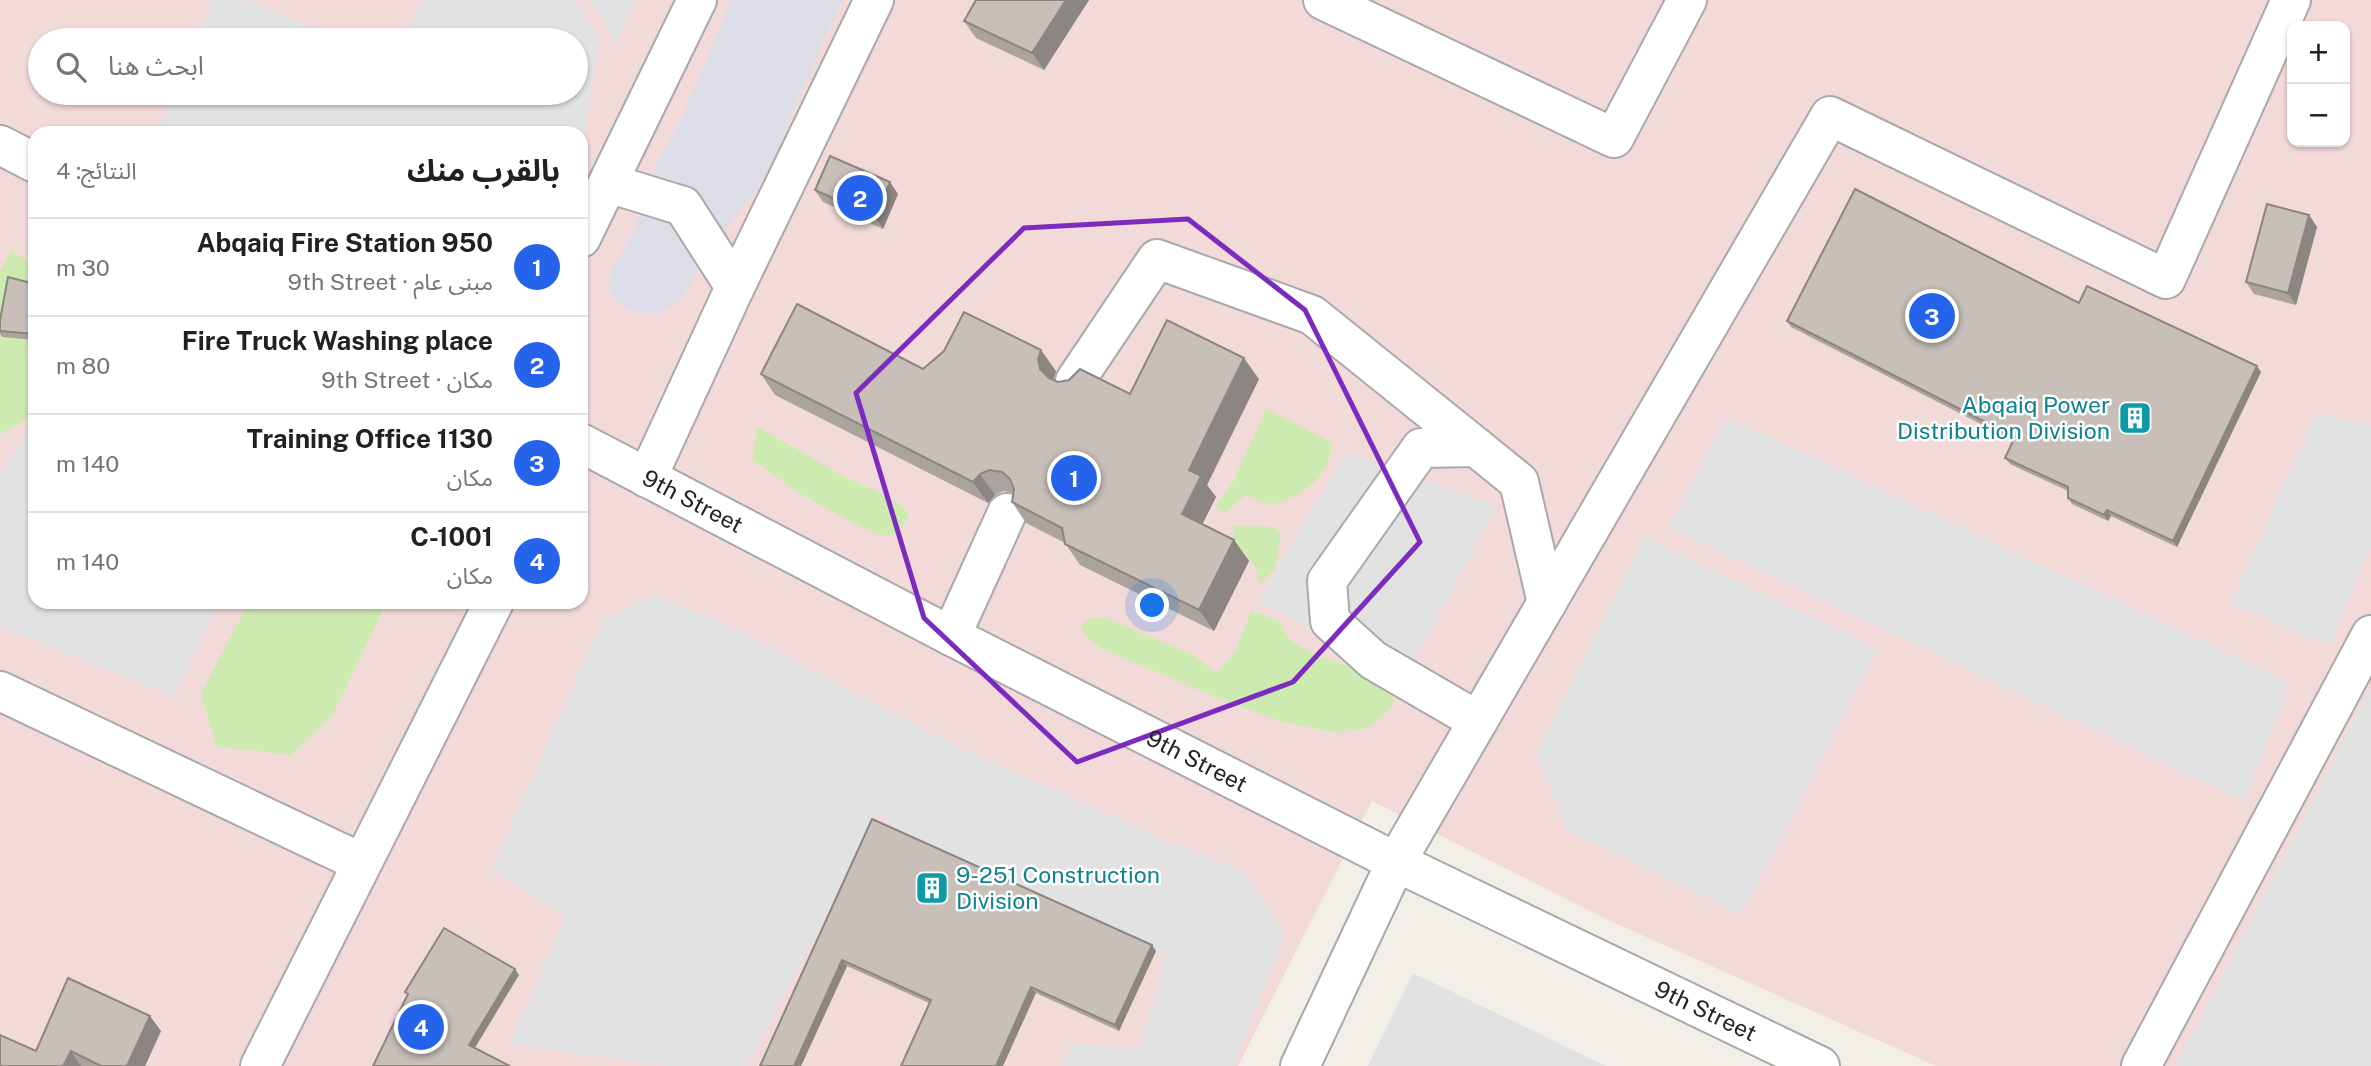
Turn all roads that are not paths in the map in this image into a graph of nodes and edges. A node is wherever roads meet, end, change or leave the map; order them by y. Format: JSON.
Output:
{"nodes":[{"id":1,"x":697,"y":0,"type":"edge"},
{"id":2,"x":874,"y":0,"type":"edge"},
{"id":3,"x":1323,"y":0,"type":"edge"},
{"id":4,"x":1687,"y":0,"type":"edge"},
{"id":5,"x":2291,"y":0,"type":"edge"},
{"id":6,"x":0,"y":145,"type":"edge"},
{"id":7,"x":28,"y":159,"type":"edge"},
{"id":8,"x":608,"y":183,"type":"junction"},
{"id":9,"x":588,"y":224,"type":"edge"},
{"id":10,"x":735,"y":288,"type":"junction"},
{"id":11,"x":1075,"y":381,"type":"edge"},
{"id":12,"x":588,"y":447,"type":"edge"},
{"id":13,"x":1476,"y":447,"type":"junction"},
{"id":14,"x":647,"y":478,"type":"junction"},
{"id":15,"x":1007,"y":513,"type":"edge"},
{"id":16,"x":1547,"y":603,"type":"junction"},
{"id":17,"x":490,"y":609,"type":"edge"},
{"id":18,"x":2371,"y":635,"type":"edge"},
{"id":19,"x":950,"y":636,"type":"junction"},
{"id":20,"x":0,"y":691,"type":"edge"},
{"id":21,"x":1478,"y":721,"type":"junction"},
{"id":22,"x":1396,"y":862,"type":"junction"},
{"id":23,"x":362,"y":863,"type":"junction"},
{"id":24,"x":260,"y":1066,"type":"edge"},
{"id":25,"x":1300,"y":1066,"type":"edge"},
{"id":26,"x":1820,"y":1066,"type":"edge"},
{"id":27,"x":2141,"y":1066,"type":"edge"}],
"edges":[{"from":1,"to":8,"type":"street"},
{"from":2,"to":10,"type":"street"},
{"from":3,"to":4,"type":"street"},
{"from":5,"to":16,"type":"street"},
{"from":6,"to":7,"type":"street"},
{"from":8,"to":9,"type":"street"},
{"from":8,"to":10,"type":"street"},
{"from":10,"to":14,"type":"street"},
{"from":11,"to":13,"type":"street"},
{"from":12,"to":14,"type":"street","name":"9th Street"},
{"from":13,"to":16,"type":"street"},
{"from":13,"to":21,"type":"street"},
{"from":14,"to":19,"type":"street","name":"9th Street"},
{"from":15,"to":19,"type":"street"},
{"from":16,"to":21,"type":"street"},
{"from":17,"to":23,"type":"street"},
{"from":18,"to":27,"type":"street"},
{"from":19,"to":22,"type":"street","name":"9th Street"},
{"from":20,"to":23,"type":"street"},
{"from":21,"to":22,"type":"street"},
{"from":22,"to":25,"type":"street"},
{"from":22,"to":26,"type":"street","name":"9th Street"},
{"from":23,"to":24,"type":"street"}]}
